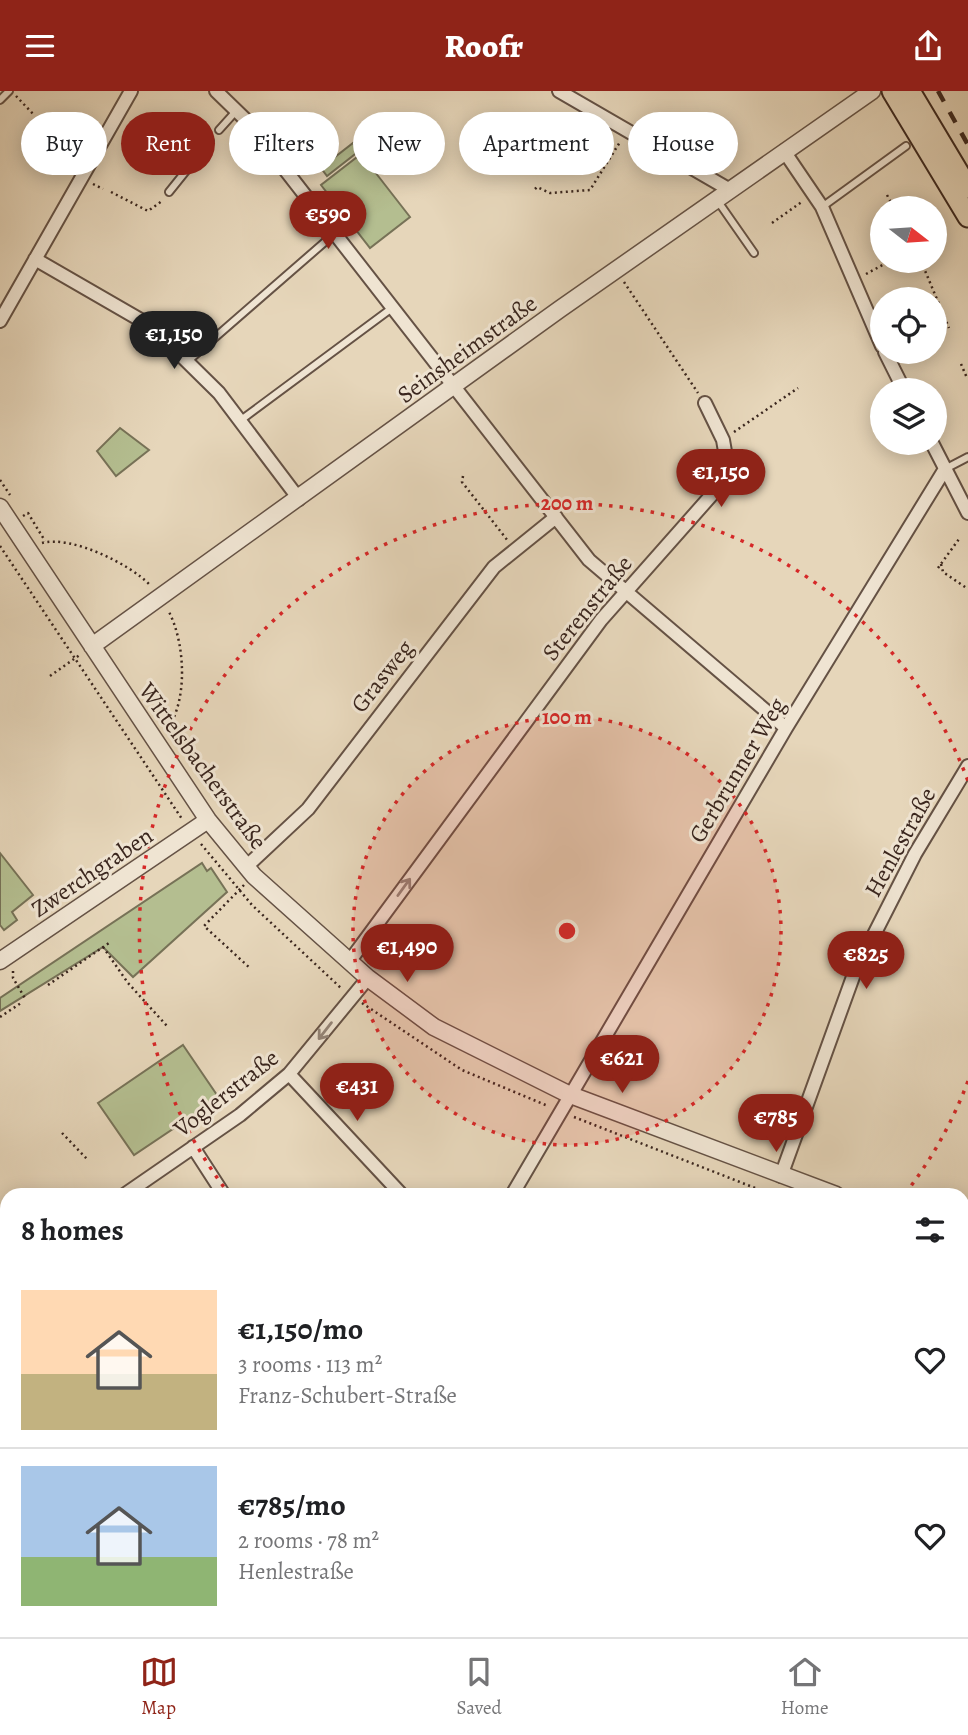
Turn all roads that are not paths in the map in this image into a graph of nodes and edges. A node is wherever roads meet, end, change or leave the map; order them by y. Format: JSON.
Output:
{"nodes":[{"id":1,"x":10,"y":91,"type":"edge"},
{"id":2,"x":131,"y":91,"type":"edge"},
{"id":3,"x":559,"y":91,"type":"edge"},
{"id":4,"x":872,"y":91,"type":"edge"},
{"id":5,"x":220,"y":94,"type":"edge"},
{"id":6,"x":904,"y":96,"type":"edge"},
{"id":7,"x":0,"y":100,"type":"edge"},
{"id":8,"x":237,"y":110,"type":"junction"},
{"id":9,"x":219,"y":129,"type":"dead end"},
{"id":10,"x":906,"y":146,"type":"dead end"},
{"id":11,"x":784,"y":151,"type":"junction"},
{"id":12,"x":183,"y":175,"type":"edge"},
{"id":13,"x":968,"y":188,"type":"edge"},
{"id":14,"x":169,"y":192,"type":"road end"},
{"id":15,"x":723,"y":195,"type":"junction"},
{"id":16,"x":822,"y":207,"type":"junction"},
{"id":17,"x":968,"y":217,"type":"edge"},
{"id":18,"x":335,"y":233,"type":"junction"},
{"id":19,"x":754,"y":253,"type":"dead end"},
{"id":20,"x":35,"y":259,"type":"junction"},
{"id":21,"x":392,"y":308,"type":"junction"},
{"id":22,"x":870,"y":318,"type":"edge"},
{"id":23,"x":0,"y":321,"type":"edge"},
{"id":24,"x":188,"y":361,"type":"junction"},
{"id":25,"x":453,"y":388,"type":"junction"},
{"id":26,"x":705,"y":403,"type":"road end"},
{"id":27,"x":241,"y":420,"type":"junction"},
{"id":28,"x":938,"y":455,"type":"edge"},
{"id":29,"x":968,"y":457,"type":"edge"},
{"id":30,"x":945,"y":469,"type":"junction"},
{"id":31,"x":299,"y":499,"type":"junction"},
{"id":32,"x":0,"y":507,"type":"edge"},
{"id":33,"x":968,"y":513,"type":"edge"},
{"id":34,"x":556,"y":517,"type":"junction"},
{"id":35,"x":626,"y":591,"type":"junction"},
{"id":36,"x":92,"y":646,"type":"junction"},
{"id":37,"x":786,"y":728,"type":"junction"},
{"id":38,"x":968,"y":766,"type":"edge"},
{"id":39,"x":208,"y":820,"type":"junction"},
{"id":40,"x":251,"y":871,"type":"junction"},
{"id":41,"x":0,"y":961,"type":"edge"},
{"id":42,"x":349,"y":961,"type":"junction"},
{"id":43,"x":368,"y":978,"type":"junction"},
{"id":44,"x":289,"y":1074,"type":"junction"},
{"id":45,"x":568,"y":1094,"type":"junction"},
{"id":46,"x":193,"y":1147,"type":"junction"},
{"id":47,"x":781,"y":1176,"type":"junction"},
{"id":48,"x":134,"y":1188,"type":"edge"},
{"id":49,"x":219,"y":1188,"type":"edge"},
{"id":50,"x":395,"y":1188,"type":"edge"},
{"id":51,"x":516,"y":1188,"type":"edge"},
{"id":52,"x":816,"y":1188,"type":"edge"}],
"edges":[{"from":1,"to":7,"type":"lane"},
{"from":2,"to":20,"type":"street"},
{"from":3,"to":15,"type":"street"},
{"from":4,"to":11,"type":"street","name":"Seinsheimstraße"},
{"from":5,"to":8,"type":"street"},
{"from":6,"to":13,"type":"main road"},
{"from":6,"to":17,"type":"main road"},
{"from":8,"to":9,"type":"lane"},
{"from":8,"to":18,"type":"street"},
{"from":10,"to":16,"type":"lane"},
{"from":11,"to":15,"type":"street","name":"Seinsheimstraße"},
{"from":11,"to":16,"type":"street"},
{"from":12,"to":14,"type":"lane"},
{"from":15,"to":19,"type":"lane"},
{"from":15,"to":25,"type":"street","name":"Seinsheimstraße"},
{"from":16,"to":22,"type":"street"},
{"from":18,"to":21,"type":"street"},
{"from":18,"to":24,"type":"lane"},
{"from":20,"to":23,"type":"street"},
{"from":20,"to":24,"type":"street"},
{"from":21,"to":25,"type":"street"},
{"from":21,"to":27,"type":"lane"},
{"from":24,"to":27,"type":"street"},
{"from":25,"to":31,"type":"street","name":"Seinsheimstraße"},
{"from":25,"to":34,"type":"street"},
{"from":26,"to":35,"type":"street","name":"Sterenstraße"},
{"from":27,"to":31,"type":"street"},
{"from":28,"to":30,"type":"street"},
{"from":29,"to":30,"type":"lane"},
{"from":30,"to":33,"type":"street"},
{"from":30,"to":37,"type":"street","name":"Gerbrunner Weg"},
{"from":31,"to":36,"type":"street","name":"Seinsheimstraße"},
{"from":32,"to":36,"type":"street","name":"Wittelsbacherstraße"},
{"from":34,"to":35,"type":"street"},
{"from":34,"to":40,"type":"street","name":"Grasweg"},
{"from":35,"to":37,"type":"street"},
{"from":42,"to":35,"type":"street","name":"Sterenstraße","one_way":true},
{"from":36,"to":39,"type":"street","name":"Wittelsbacherstraße"},
{"from":37,"to":45,"type":"street","name":"Gerbrunner Weg"},
{"from":38,"to":47,"type":"street","name":"Henlestraße"},
{"from":39,"to":40,"type":"street","name":"Wittelsbacherstraße"},
{"from":39,"to":41,"type":"street","name":"Zwerchgraben"},
{"from":40,"to":42,"type":"street","name":"Wittelsbacherstraße"},
{"from":42,"to":43,"type":"street","name":"Wittelsbacherstraße"},
{"from":43,"to":44,"type":"street","name":"Voglerstraße","one_way":true},
{"from":43,"to":45,"type":"street","name":"Wittelsbacherstraße"},
{"from":44,"to":46,"type":"street","name":"Voglerstraße"},
{"from":44,"to":50,"type":"street"},
{"from":45,"to":47,"type":"street","name":"Wittelsbacherstraße"},
{"from":45,"to":51,"type":"street","name":"Gerbrunner Weg"},
{"from":46,"to":48,"type":"street","name":"Voglerstraße"},
{"from":46,"to":49,"type":"street"},
{"from":47,"to":52,"type":"street","name":"Wittelsbacherstraße"}]}
